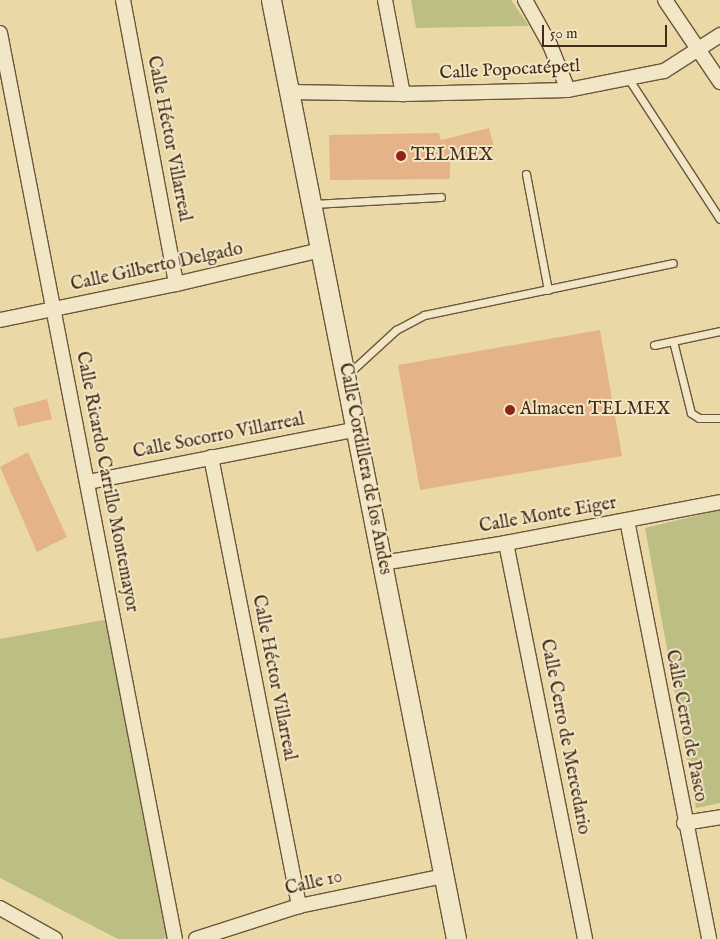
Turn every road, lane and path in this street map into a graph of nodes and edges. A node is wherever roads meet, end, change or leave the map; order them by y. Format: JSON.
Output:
{"nodes":[{"id":1,"x":122,"y":0,"type":"edge"},
{"id":2,"x":271,"y":0,"type":"edge"},
{"id":3,"x":385,"y":0,"type":"edge"},
{"id":4,"x":525,"y":0,"type":"edge"},
{"id":5,"x":665,"y":0,"type":"edge"},
{"id":6,"x":0,"y":33,"type":"edge"},
{"id":7,"x":720,"y":35,"type":"edge"},
{"id":8,"x":698,"y":49,"type":"junction"},
{"id":9,"x":627,"y":78,"type":"junction"},
{"id":10,"x":720,"y":82,"type":"edge"},
{"id":11,"x":568,"y":90,"type":"junction"},
{"id":12,"x":290,"y":92,"type":"junction"},
{"id":13,"x":404,"y":94,"type":"junction"},
{"id":14,"x":526,"y":174,"type":"dead end"},
{"id":15,"x":441,"y":198,"type":"dead end"},
{"id":16,"x":312,"y":204,"type":"junction"},
{"id":17,"x":720,"y":219,"type":"edge"},
{"id":18,"x":321,"y":250,"type":"junction"},
{"id":19,"x":673,"y":263,"type":"dead end"},
{"id":20,"x":176,"y":284,"type":"junction"},
{"id":21,"x":548,"y":290,"type":"junction"},
{"id":22,"x":53,"y":310,"type":"junction"},
{"id":23,"x":0,"y":320,"type":"edge"},
{"id":24,"x":720,"y":331,"type":"edge"},
{"id":25,"x":673,"y":341,"type":"junction"},
{"id":26,"x":654,"y":345,"type":"dead end"},
{"id":27,"x":346,"y":375,"type":"junction"},
{"id":28,"x":720,"y":418,"type":"edge"},
{"id":29,"x":357,"y":430,"type":"junction"},
{"id":30,"x":211,"y":457,"type":"junction"},
{"id":31,"x":88,"y":482,"type":"junction"},
{"id":32,"x":720,"y":502,"type":"edge"},
{"id":33,"x":626,"y":520,"type":"junction"},
{"id":34,"x":506,"y":543,"type":"junction"},
{"id":35,"x":382,"y":563,"type":"junction"},
{"id":36,"x":720,"y":817,"type":"edge"},
{"id":37,"x":684,"y":823,"type":"junction"},
{"id":38,"x":444,"y":876,"type":"junction"},
{"id":39,"x":299,"y":906,"type":"junction"},
{"id":40,"x":0,"y":908,"type":"edge"},
{"id":41,"x":55,"y":939,"type":"edge"},
{"id":42,"x":175,"y":939,"type":"edge"},
{"id":43,"x":196,"y":939,"type":"edge"},
{"id":44,"x":456,"y":939,"type":"edge"},
{"id":45,"x":585,"y":939,"type":"edge"},
{"id":46,"x":709,"y":939,"type":"edge"}],
"edges":[{"from":1,"to":20,"type":"street","name":"Calle Héctor Villarreal"},
{"from":2,"to":12,"type":"street","name":"Calle Cordillera de los Andes"},
{"from":3,"to":13,"type":"street"},
{"from":4,"to":11,"type":"street"},
{"from":5,"to":8,"type":"street"},
{"from":6,"to":22,"type":"street","name":"Calle Ricardo Carrillo Montemayor"},
{"from":7,"to":8,"type":"street","name":"Calle Popocatépetl"},
{"from":8,"to":9,"type":"street","name":"Calle Popocatépetl"},
{"from":8,"to":10,"type":"street"},
{"from":9,"to":11,"type":"street","name":"Calle Popocatépetl"},
{"from":9,"to":17,"type":"lane"},
{"from":11,"to":13,"type":"street","name":"Calle Popocatépetl"},
{"from":12,"to":13,"type":"street","name":"Calle Popocatépetl"},
{"from":12,"to":16,"type":"street","name":"Calle Cordillera de los Andes"},
{"from":14,"to":21,"type":"lane"},
{"from":15,"to":16,"type":"lane"},
{"from":16,"to":18,"type":"street","name":"Calle Cordillera de los Andes"},
{"from":18,"to":20,"type":"street","name":"Calle Gilberto Delgado"},
{"from":18,"to":27,"type":"street","name":"Calle Cordillera de los Andes"},
{"from":19,"to":21,"type":"lane"},
{"from":20,"to":22,"type":"street","name":"Calle Gilberto Delgado"},
{"from":21,"to":27,"type":"lane"},
{"from":22,"to":23,"type":"street","name":"Calle Gilberto Delgado"},
{"from":22,"to":31,"type":"street","name":"Calle Ricardo Carrillo Montemayor"},
{"from":24,"to":25,"type":"lane"},
{"from":25,"to":26,"type":"lane"},
{"from":25,"to":28,"type":"lane"},
{"from":27,"to":29,"type":"street","name":"Calle Cordillera de los Andes"},
{"from":29,"to":30,"type":"street","name":"Calle Socorro Villarreal"},
{"from":29,"to":35,"type":"street","name":"Calle Cordillera de los Andes"},
{"from":30,"to":31,"type":"street","name":"Calle Socorro Villarreal"},
{"from":30,"to":39,"type":"street","name":"Calle Héctor Villarreal"},
{"from":31,"to":42,"type":"street","name":"Calle Ricardo Carrillo Montemayor"},
{"from":32,"to":33,"type":"street","name":"Calle Monte Eiger"},
{"from":33,"to":34,"type":"street","name":"Calle Monte Eiger"},
{"from":33,"to":37,"type":"street","name":"Calle Cerro de Pasco"},
{"from":34,"to":35,"type":"street","name":"Calle Monte Eiger"},
{"from":34,"to":45,"type":"street","name":"Calle Cerro de Mercedario"},
{"from":35,"to":38,"type":"street","name":"Calle Cordillera de los Andes"},
{"from":36,"to":37,"type":"street"},
{"from":37,"to":46,"type":"street","name":"Calle Cerro de Pasco"},
{"from":38,"to":39,"type":"street","name":"Calle 10"},
{"from":38,"to":44,"type":"street","name":"Calle Cordillera de los Andes"},
{"from":39,"to":43,"type":"street","name":"Calle 10"},
{"from":40,"to":41,"type":"street"}]}
